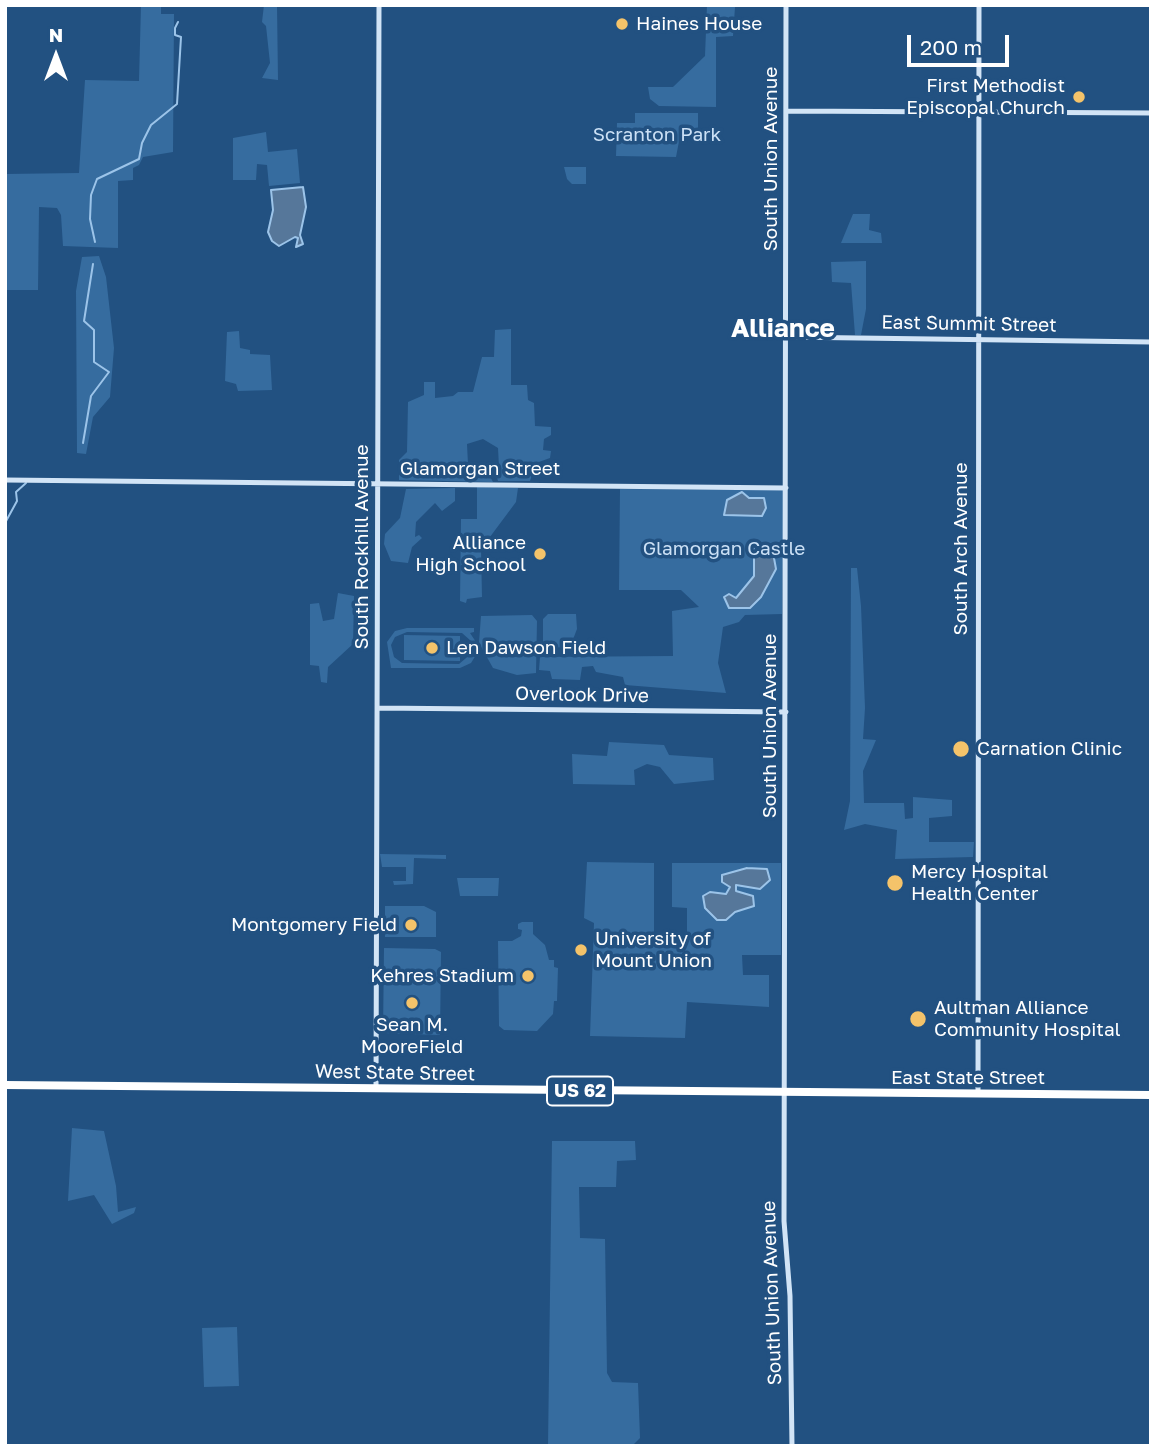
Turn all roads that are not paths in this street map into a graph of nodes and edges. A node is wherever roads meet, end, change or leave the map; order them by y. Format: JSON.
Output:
{"nodes":[{"id":1,"x":379,"y":5,"type":"edge"},
{"id":2,"x":786,"y":5,"type":"edge"},
{"id":3,"x":979,"y":5,"type":"edge"},
{"id":4,"x":787,"y":111,"type":"junction"},
{"id":5,"x":978,"y":112,"type":"junction"},
{"id":6,"x":1151,"y":113,"type":"edge"},
{"id":7,"x":786,"y":337,"type":"junction"},
{"id":8,"x":978,"y":339,"type":"junction"},
{"id":9,"x":1151,"y":342,"type":"edge"},
{"id":10,"x":5,"y":480,"type":"edge"},
{"id":11,"x":378,"y":484,"type":"junction"},
{"id":12,"x":786,"y":488,"type":"junction"},
{"id":13,"x":378,"y":708,"type":"junction"},
{"id":14,"x":786,"y":712,"type":"junction"},
{"id":15,"x":5,"y":1085,"type":"edge"},
{"id":16,"x":376,"y":1088,"type":"junction"},
{"id":17,"x":784,"y":1093,"type":"junction"},
{"id":18,"x":978,"y":1094,"type":"junction"},
{"id":19,"x":1151,"y":1095,"type":"edge"},
{"id":20,"x":792,"y":1446,"type":"edge"}],
"edges":[{"from":1,"to":11,"type":"street","name":"South Rockhill Avenue"},
{"from":2,"to":4,"type":"street","name":"South Union Avenue"},
{"from":3,"to":5,"type":"street","name":"South Arch Avenue"},
{"from":4,"to":5,"type":"street"},
{"from":4,"to":7,"type":"street","name":"South Union Avenue"},
{"from":5,"to":6,"type":"street"},
{"from":5,"to":8,"type":"street","name":"South Arch Avenue"},
{"from":7,"to":8,"type":"street","name":"East Summit Street"},
{"from":7,"to":12,"type":"street","name":"South Union Avenue"},
{"from":8,"to":9,"type":"street","name":"East Summit Street"},
{"from":8,"to":18,"type":"street","name":"South Arch Avenue"},
{"from":10,"to":11,"type":"street","name":"Glamorgan Street"},
{"from":11,"to":12,"type":"street","name":"Glamorgan Street"},
{"from":11,"to":13,"type":"street","name":"South Rockhill Avenue"},
{"from":12,"to":14,"type":"street","name":"South Union Avenue"},
{"from":13,"to":14,"type":"street","name":"Overlook Drive"},
{"from":13,"to":16,"type":"street","name":"South Rockhill Avenue"},
{"from":14,"to":17,"type":"street","name":"South Union Avenue"},
{"from":15,"to":16,"type":"highway","name":"West State Street","number":"US 62"},
{"from":16,"to":17,"type":"highway","name":"West State Street","number":"US 62"},
{"from":17,"to":18,"type":"highway","name":"East State Street","number":"US 62"},
{"from":17,"to":20,"type":"street","name":"South Union Avenue"},
{"from":18,"to":19,"type":"highway","name":"East State Street","number":"US 62"}]}
